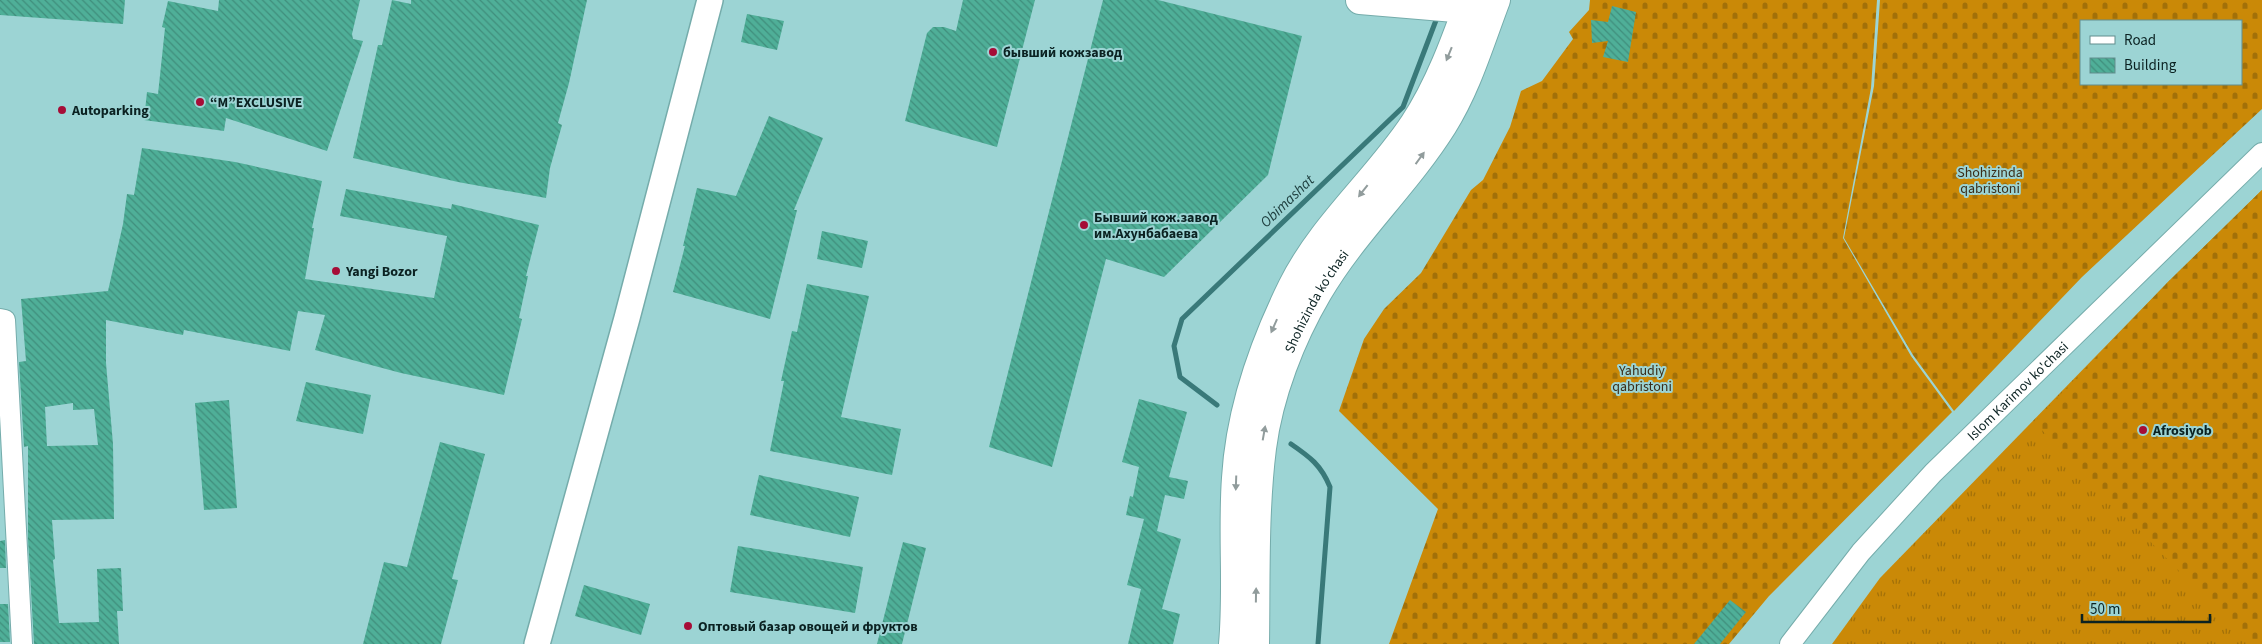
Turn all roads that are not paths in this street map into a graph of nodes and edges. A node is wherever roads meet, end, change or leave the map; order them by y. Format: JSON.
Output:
{"nodes":[{"id":1,"x":710,"y":0,"type":"edge"},
{"id":2,"x":1360,"y":0,"type":"edge"},
{"id":3,"x":1481,"y":6,"type":"edge"},
{"id":4,"x":2262,"y":153,"type":"edge"},
{"id":5,"x":0,"y":319,"type":"edge"},
{"id":6,"x":22,"y":644,"type":"edge"},
{"id":7,"x":537,"y":644,"type":"edge"},
{"id":8,"x":1233,"y":644,"type":"edge"},
{"id":9,"x":1255,"y":644,"type":"edge"},
{"id":10,"x":1790,"y":644,"type":"edge"}],
"edges":[{"from":1,"to":7,"type":"street"},
{"from":2,"to":3,"type":"main road"},
{"from":3,"to":8,"type":"main road","name":"Shohizinda ko'chasi","one_way":true},
{"from":9,"to":3,"type":"main road","name":"Shohizinda ko'chasi","one_way":true},
{"from":4,"to":10,"type":"street","name":"Islom Karimov ko'chasi"},
{"from":5,"to":6,"type":"street"}]}
